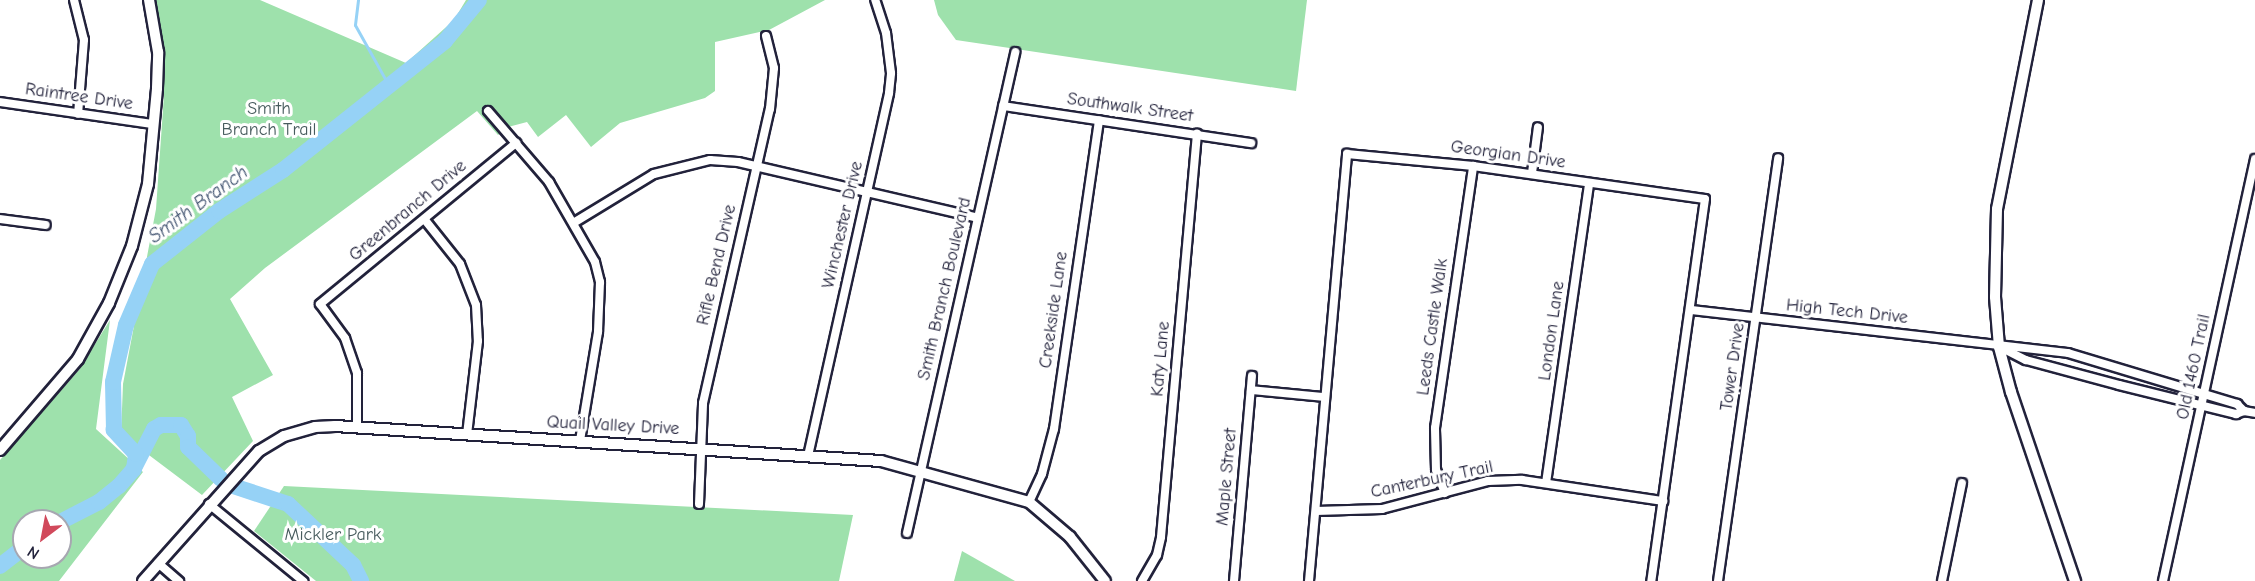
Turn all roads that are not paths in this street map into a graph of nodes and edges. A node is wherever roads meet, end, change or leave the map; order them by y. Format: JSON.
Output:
{"nodes":[{"id":1,"x":74,"y":0,"type":"edge"},
{"id":2,"x":149,"y":0,"type":"edge"},
{"id":3,"x":875,"y":0,"type":"edge"},
{"id":4,"x":2038,"y":0,"type":"edge"},
{"id":5,"x":766,"y":36,"type":"dead end"},
{"id":6,"x":1015,"y":52,"type":"dead end"},
{"id":7,"x":0,"y":102,"type":"edge"},
{"id":8,"x":1003,"y":106,"type":"junction"},
{"id":9,"x":488,"y":111,"type":"dead end"},
{"id":10,"x":78,"y":114,"type":"junction"},
{"id":11,"x":1099,"y":120,"type":"junction"},
{"id":12,"x":153,"y":124,"type":"junction"},
{"id":13,"x":1538,"y":127,"type":"dead end"},
{"id":14,"x":1197,"y":134,"type":"junction"},
{"id":15,"x":516,"y":143,"type":"junction"},
{"id":16,"x":1251,"y":143,"type":"dead end"},
{"id":17,"x":1778,"y":158,"type":"dead end"},
{"id":18,"x":2255,"y":159,"type":"edge"},
{"id":19,"x":1473,"y":166,"type":"junction"},
{"id":20,"x":756,"y":167,"type":"junction"},
{"id":21,"x":1532,"y":173,"type":"junction"},
{"id":22,"x":1589,"y":183,"type":"junction"},
{"id":23,"x":867,"y":193,"type":"junction"},
{"id":24,"x":978,"y":218,"type":"junction"},
{"id":25,"x":0,"y":219,"type":"edge"},
{"id":26,"x":424,"y":220,"type":"junction"},
{"id":27,"x":575,"y":222,"type":"junction"},
{"id":28,"x":46,"y":225,"type":"dead end"},
{"id":29,"x":1691,"y":310,"type":"junction"},
{"id":30,"x":1756,"y":319,"type":"junction"},
{"id":31,"x":1999,"y":347,"type":"junction"},
{"id":32,"x":1252,"y":376,"type":"dead end"},
{"id":33,"x":1251,"y":390,"type":"junction"},
{"id":34,"x":2205,"y":395,"type":"junction"},
{"id":35,"x":1324,"y":397,"type":"junction"},
{"id":36,"x":2203,"y":406,"type":"junction"},
{"id":37,"x":2244,"y":411,"type":"junction"},
{"id":38,"x":2255,"y":413,"type":"edge"},
{"id":39,"x":357,"y":427,"type":"junction"},
{"id":40,"x":467,"y":434,"type":"junction"},
{"id":41,"x":580,"y":441,"type":"junction"},
{"id":42,"x":702,"y":448,"type":"junction"},
{"id":43,"x":0,"y":450,"type":"edge"},
{"id":44,"x":808,"y":456,"type":"junction"},
{"id":45,"x":920,"y":470,"type":"junction"},
{"id":46,"x":1546,"y":483,"type":"junction"},
{"id":47,"x":1962,"y":483,"type":"dead end"},
{"id":48,"x":1445,"y":493,"type":"junction"},
{"id":49,"x":1663,"y":501,"type":"junction"},
{"id":50,"x":1029,"y":502,"type":"junction"},
{"id":51,"x":209,"y":504,"type":"junction"},
{"id":52,"x":699,"y":504,"type":"dead end"},
{"id":53,"x":1316,"y":511,"type":"junction"},
{"id":54,"x":908,"y":533,"type":"dead end"},
{"id":55,"x":158,"y":563,"type":"junction"},
{"id":56,"x":143,"y":581,"type":"edge"},
{"id":57,"x":179,"y":581,"type":"edge"},
{"id":58,"x":303,"y":581,"type":"edge"},
{"id":59,"x":1105,"y":581,"type":"edge"},
{"id":60,"x":1142,"y":581,"type":"edge"},
{"id":61,"x":1234,"y":581,"type":"edge"},
{"id":62,"x":1309,"y":581,"type":"edge"},
{"id":63,"x":1651,"y":581,"type":"edge"},
{"id":64,"x":1718,"y":581,"type":"edge"},
{"id":65,"x":1942,"y":581,"type":"edge"},
{"id":66,"x":2075,"y":581,"type":"edge"},
{"id":67,"x":2163,"y":581,"type":"edge"}],
"edges":[{"from":1,"to":10,"type":"street"},
{"from":2,"to":12,"type":"street"},
{"from":3,"to":23,"type":"street","name":"Winchester Drive"},
{"from":4,"to":31,"type":"street"},
{"from":5,"to":20,"type":"street","name":"Rifle Bend Drive"},
{"from":6,"to":8,"type":"street","name":"Smith Branch Boulevard"},
{"from":7,"to":10,"type":"street","name":"Raintree Drive"},
{"from":8,"to":11,"type":"street","name":"Southwalk Street"},
{"from":8,"to":24,"type":"street","name":"Smith Branch Boulevard"},
{"from":9,"to":15,"type":"street"},
{"from":10,"to":12,"type":"street","name":"Raintree Drive"},
{"from":11,"to":14,"type":"street","name":"Southwalk Street"},
{"from":11,"to":50,"type":"street","name":"Creekside Lane"},
{"from":12,"to":43,"type":"street"},
{"from":13,"to":21,"type":"street"},
{"from":14,"to":16,"type":"street","name":"Southwalk Street"},
{"from":14,"to":60,"type":"street","name":"Katy Lane"},
{"from":15,"to":26,"type":"street","name":"Greenbranch Drive"},
{"from":15,"to":27,"type":"street"},
{"from":17,"to":30,"type":"street","name":"Tower Drive"},
{"from":18,"to":34,"type":"street","name":"Old 1460 Trail"},
{"from":19,"to":21,"type":"street","name":"Georgian Drive"},
{"from":19,"to":35,"type":"street","name":"Georgian Drive"},
{"from":19,"to":48,"type":"street","name":"Leeds Castle Walk"},
{"from":20,"to":23,"type":"street"},
{"from":20,"to":27,"type":"street"},
{"from":20,"to":42,"type":"street","name":"Rifle Bend Drive"},
{"from":21,"to":22,"type":"street","name":"Georgian Drive"},
{"from":22,"to":29,"type":"street","name":"Georgian Drive"},
{"from":22,"to":46,"type":"street","name":"London Lane"},
{"from":23,"to":24,"type":"street"},
{"from":23,"to":44,"type":"street","name":"Winchester Drive"},
{"from":24,"to":45,"type":"street","name":"Smith Branch Boulevard"},
{"from":25,"to":28,"type":"street"},
{"from":26,"to":39,"type":"street","name":"Greenbranch Drive"},
{"from":26,"to":40,"type":"street"},
{"from":27,"to":41,"type":"street"},
{"from":29,"to":30,"type":"street","name":"High Tech Drive"},
{"from":29,"to":49,"type":"street","name":"Georgian Drive"},
{"from":30,"to":31,"type":"street","name":"High Tech Drive"},
{"from":30,"to":64,"type":"street","name":"Tower Drive"},
{"from":31,"to":34,"type":"street","name":"High Tech Drive"},
{"from":31,"to":36,"type":"street","name":"High Tech Drive"},
{"from":31,"to":66,"type":"street"},
{"from":32,"to":33,"type":"street","name":"Maple Street"},
{"from":33,"to":35,"type":"street"},
{"from":33,"to":61,"type":"street","name":"Maple Street"},
{"from":34,"to":36,"type":"street","name":"Old 1460 Trail"},
{"from":34,"to":37,"type":"street","name":"High Tech Drive"},
{"from":35,"to":53,"type":"street","name":"Georgian Drive"},
{"from":36,"to":37,"type":"street","name":"High Tech Drive"},
{"from":36,"to":67,"type":"street","name":"Old 1460 Trail"},
{"from":37,"to":38,"type":"street"},
{"from":39,"to":40,"type":"street","name":"Quail Valley Drive"},
{"from":39,"to":51,"type":"street","name":"Quail Valley Drive"},
{"from":40,"to":41,"type":"street","name":"Quail Valley Drive"},
{"from":41,"to":42,"type":"street","name":"Quail Valley Drive"},
{"from":42,"to":44,"type":"street","name":"Quail Valley Drive"},
{"from":42,"to":52,"type":"street","name":"Rifle Bend Drive"},
{"from":44,"to":45,"type":"street","name":"Quail Valley Drive"},
{"from":45,"to":50,"type":"street","name":"Quail Valley Drive"},
{"from":45,"to":54,"type":"street","name":"Smith Branch Boulevard"},
{"from":46,"to":48,"type":"street","name":"Canterbury Trail"},
{"from":46,"to":49,"type":"street","name":"Canterbury Trail"},
{"from":47,"to":65,"type":"street"},
{"from":48,"to":53,"type":"street","name":"Canterbury Trail"},
{"from":49,"to":63,"type":"street","name":"Georgian Drive"},
{"from":50,"to":59,"type":"street","name":"Quail Valley Drive"},
{"from":51,"to":55,"type":"street","name":"Quail Valley Drive"},
{"from":51,"to":58,"type":"street"},
{"from":53,"to":62,"type":"street","name":"Georgian Drive"},
{"from":55,"to":56,"type":"street","name":"Quail Valley Drive"},
{"from":55,"to":57,"type":"street"}]}
